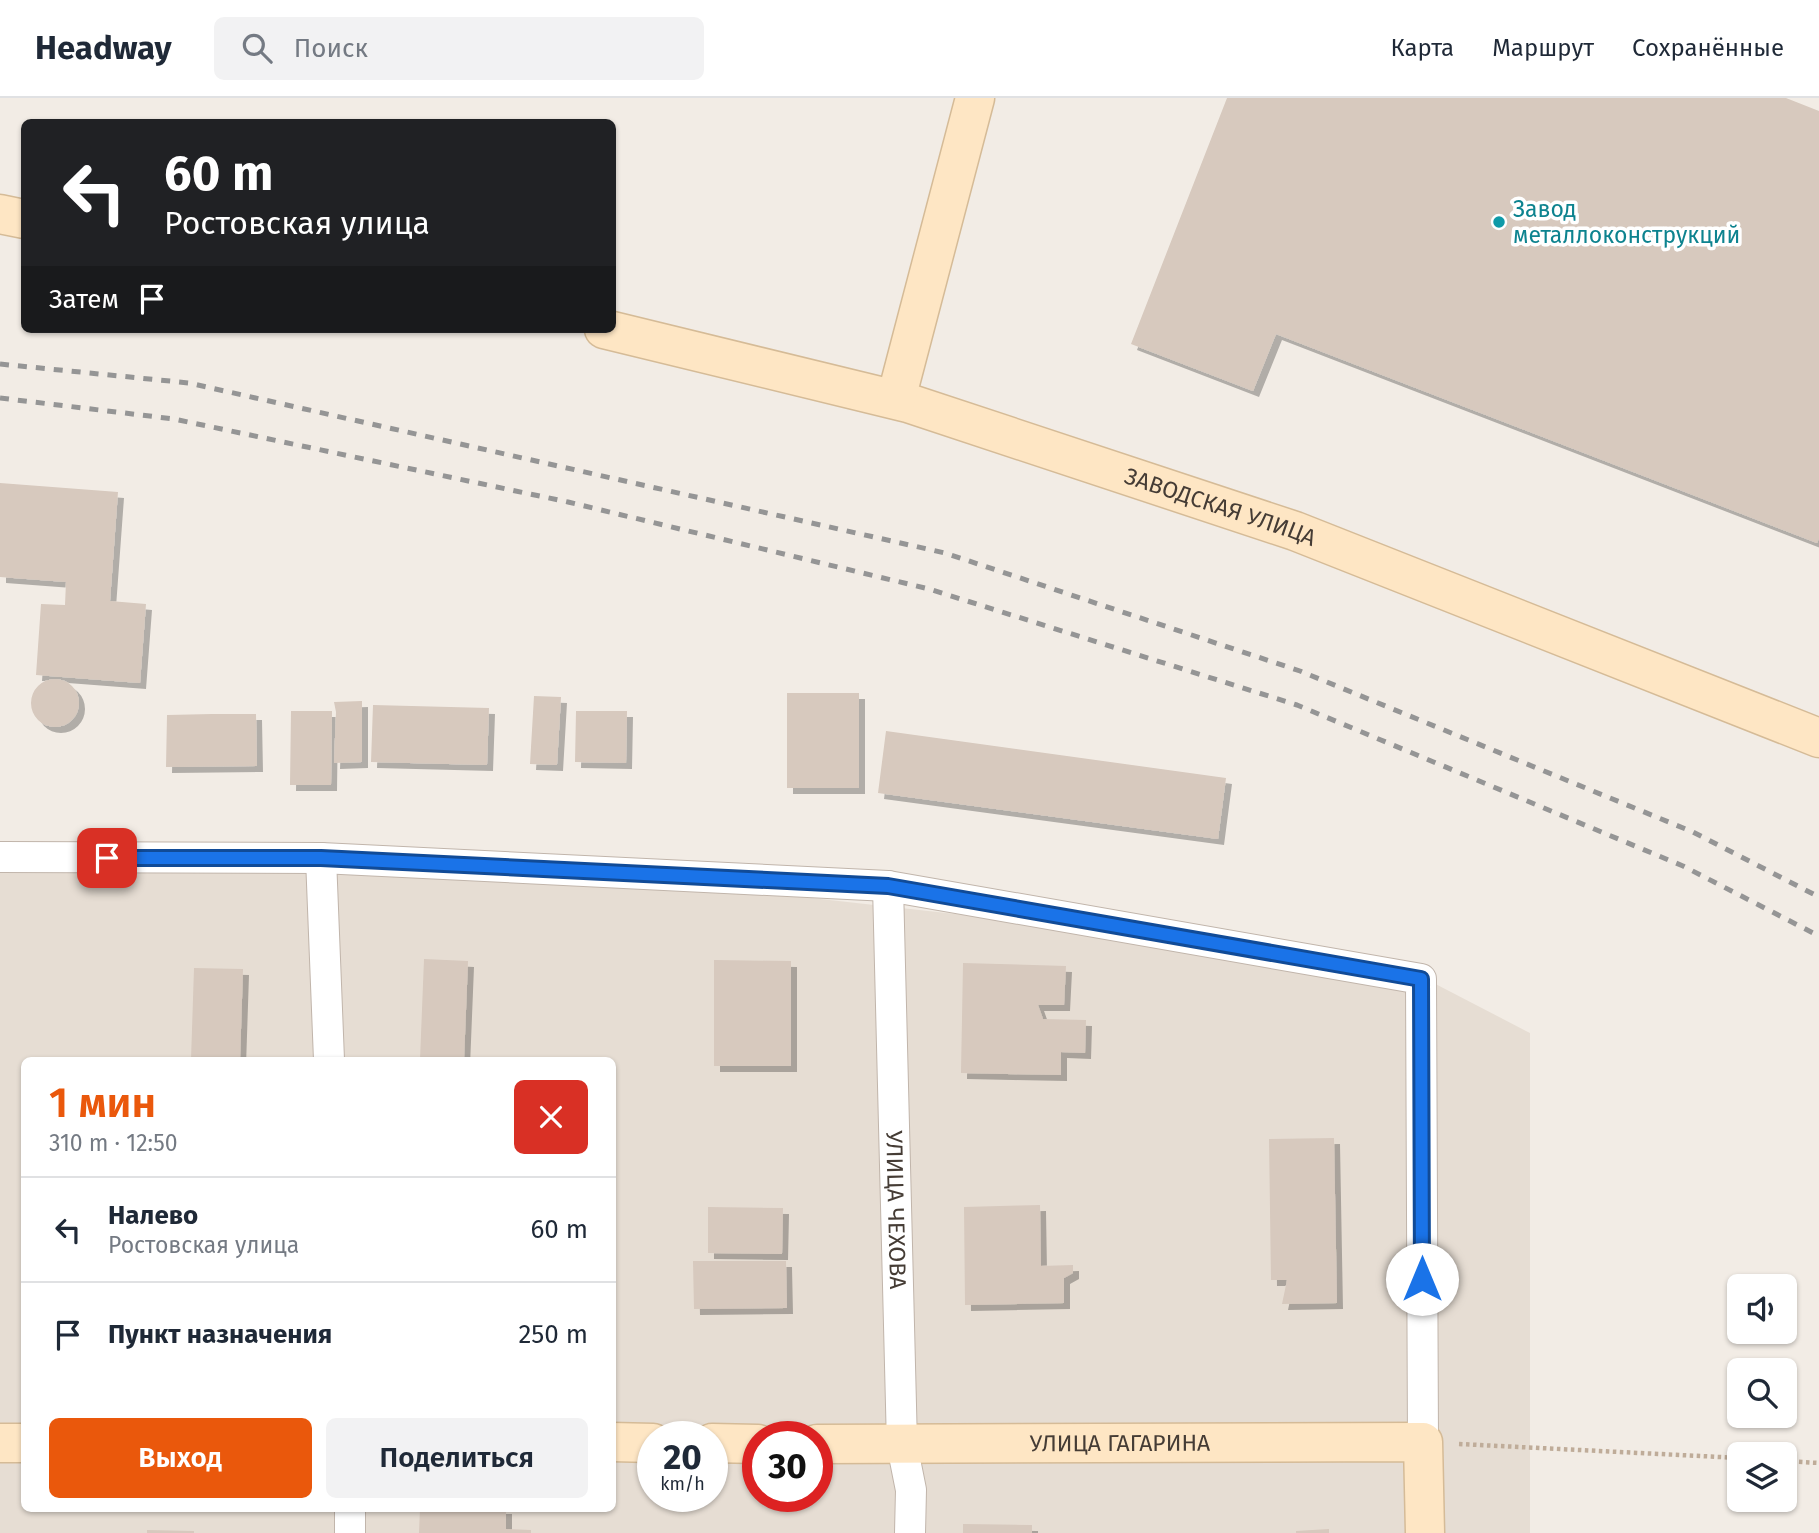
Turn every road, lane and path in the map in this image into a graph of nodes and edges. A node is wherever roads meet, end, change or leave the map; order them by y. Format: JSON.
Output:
{"nodes":[{"id":1,"x":975,"y":98,"type":"edge"},
{"id":2,"x":0,"y":214,"type":"edge"},
{"id":3,"x":21,"y":218,"type":"edge"},
{"id":4,"x":616,"y":332,"type":"edge"},
{"id":5,"x":896,"y":400,"type":"junction"},
{"id":6,"x":1819,"y":738,"type":"edge"},
{"id":7,"x":0,"y":857,"type":"edge"},
{"id":8,"x":321,"y":858,"type":"junction"},
{"id":9,"x":888,"y":886,"type":"junction"},
{"id":10,"x":329,"y":1057,"type":"edge"},
{"id":11,"x":616,"y":1442,"type":"edge"},
{"id":12,"x":1423,"y":1442,"type":"junction"},
{"id":13,"x":0,"y":1443,"type":"edge"},
{"id":14,"x":21,"y":1443,"type":"edge"},
{"id":15,"x":637,"y":1443,"type":"edge"},
{"id":16,"x":833,"y":1444,"type":"edge"},
{"id":17,"x":902,"y":1445,"type":"junction"},
{"id":18,"x":1727,"y":1457,"type":"edge"},
{"id":19,"x":1797,"y":1461,"type":"edge"},
{"id":20,"x":1819,"y":1462,"type":"edge"},
{"id":21,"x":350,"y":1512,"type":"edge"},
{"id":22,"x":350,"y":1533,"type":"edge"},
{"id":23,"x":910,"y":1533,"type":"edge"},
{"id":24,"x":1425,"y":1533,"type":"edge"}],
"edges":[{"from":1,"to":5,"type":"main road"},
{"from":2,"to":3,"type":"main road"},
{"from":4,"to":5,"type":"main road","name":"ЗАВОДСКАЯ УЛИЦА"},
{"from":5,"to":6,"type":"main road","name":"ЗАВОДСКАЯ УЛИЦА"},
{"from":7,"to":8,"type":"street"},
{"from":8,"to":9,"type":"street"},
{"from":8,"to":10,"type":"street"},
{"from":9,"to":12,"type":"street"},
{"from":9,"to":17,"type":"street","name":"УЛИЦА ЧЕХОВА"},
{"from":11,"to":15,"type":"main road"},
{"from":12,"to":17,"type":"main road","name":"УЛИЦА ГАГАРИНА"},
{"from":12,"to":18,"type":"path"},
{"from":12,"to":24,"type":"main road"},
{"from":13,"to":14,"type":"main road"},
{"from":16,"to":17,"type":"main road","name":"УЛИЦА ГАГАРИНА"},
{"from":17,"to":23,"type":"street","name":"УЛИЦА ЧЕХОВА"},
{"from":19,"to":20,"type":"path"},
{"from":21,"to":22,"type":"street"}]}
